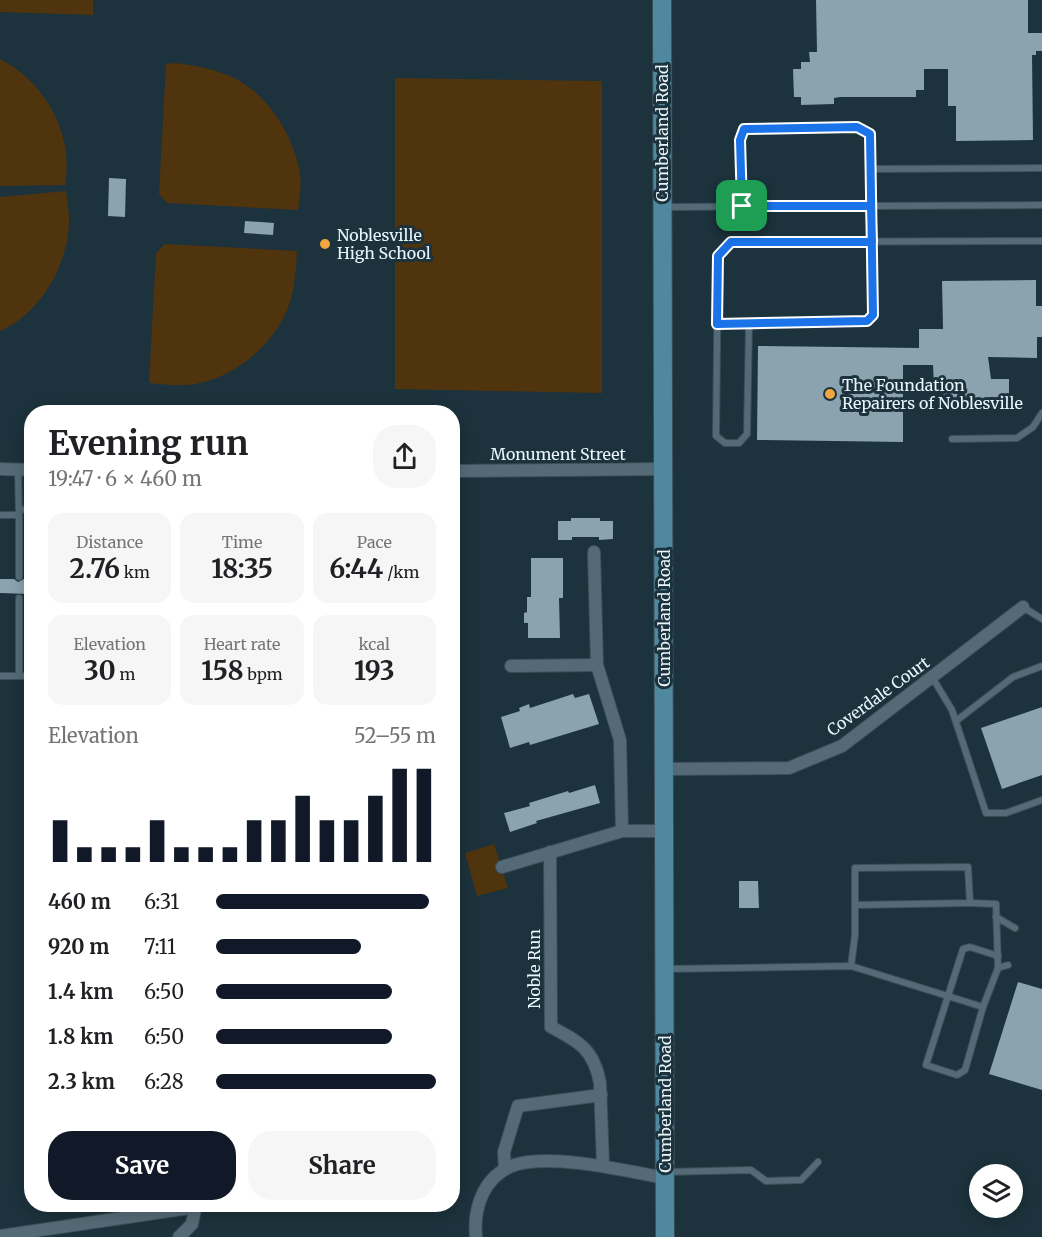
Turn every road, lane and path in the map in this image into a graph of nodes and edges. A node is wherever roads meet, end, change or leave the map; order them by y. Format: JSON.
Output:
{"nodes":[{"id":1,"x":662,"y":0,"type":"edge"},
{"id":2,"x":1042,"y":168,"type":"edge"},
{"id":3,"x":871,"y":169,"type":"junction"},
{"id":4,"x":1042,"y":205,"type":"edge"},
{"id":5,"x":742,"y":206,"type":"junction"},
{"id":6,"x":871,"y":206,"type":"junction"},
{"id":7,"x":663,"y":207,"type":"junction"},
{"id":8,"x":872,"y":242,"type":"junction"},
{"id":9,"x":1042,"y":242,"type":"edge"},
{"id":10,"x":749,"y":323,"type":"junction"},
{"id":11,"x":717,"y":324,"type":"junction"},
{"id":12,"x":1042,"y":413,"type":"edge"},
{"id":13,"x":952,"y":439,"type":"dead end"},
{"id":14,"x":0,"y":469,"type":"edge"},
{"id":15,"x":18,"y":470,"type":"junction"},
{"id":16,"x":24,"y":470,"type":"edge"},
{"id":17,"x":664,"y":470,"type":"junction"},
{"id":18,"x":460,"y":471,"type":"edge"},
{"id":19,"x":24,"y":511,"type":"edge"},
{"id":20,"x":19,"y":512,"type":"junction"},
{"id":21,"x":0,"y":515,"type":"edge"},
{"id":22,"x":594,"y":552,"type":"dead end"},
{"id":23,"x":19,"y":577,"type":"dead end"},
{"id":24,"x":19,"y":598,"type":"dead end"},
{"id":25,"x":1023,"y":608,"type":"joint"},
{"id":26,"x":1042,"y":619,"type":"edge"},
{"id":27,"x":597,"y":665,"type":"junction"},
{"id":28,"x":511,"y":666,"type":"dead end"},
{"id":29,"x":1042,"y":666,"type":"edge"},
{"id":30,"x":0,"y":676,"type":"edge"},
{"id":31,"x":19,"y":676,"type":"junction"},
{"id":32,"x":24,"y":676,"type":"edge"},
{"id":33,"x":932,"y":677,"type":"junction"},
{"id":34,"x":956,"y":721,"type":"junction"},
{"id":35,"x":664,"y":769,"type":"junction"},
{"id":36,"x":1042,"y":800,"type":"edge"},
{"id":37,"x":622,"y":831,"type":"junction"},
{"id":38,"x":664,"y":831,"type":"junction"},
{"id":39,"x":550,"y":852,"type":"junction"},
{"id":40,"x":502,"y":867,"type":"dead end"},
{"id":41,"x":969,"y":903,"type":"junction"},
{"id":42,"x":855,"y":905,"type":"junction"},
{"id":43,"x":996,"y":917,"type":"junction"},
{"id":44,"x":1015,"y":928,"type":"dead end"},
{"id":45,"x":998,"y":956,"type":"junction"},
{"id":46,"x":1008,"y":965,"type":"dead end"},
{"id":47,"x":851,"y":966,"type":"junction"},
{"id":48,"x":998,"y":968,"type":"junction"},
{"id":49,"x":665,"y":969,"type":"junction"},
{"id":50,"x":947,"y":997,"type":"junction"},
{"id":51,"x":983,"y":1007,"type":"junction"},
{"id":52,"x":601,"y":1095,"type":"junction"},
{"id":53,"x":818,"y":1162,"type":"dead end"},
{"id":54,"x":603,"y":1166,"type":"junction"},
{"id":55,"x":505,"y":1169,"type":"junction"},
{"id":56,"x":665,"y":1175,"type":"junction"},
{"id":57,"x":160,"y":1212,"type":"edge"},
{"id":58,"x":195,"y":1212,"type":"edge"},
{"id":59,"x":27,"y":1234,"type":"edge"},
{"id":60,"x":0,"y":1236,"type":"edge"},
{"id":61,"x":180,"y":1237,"type":"edge"},
{"id":62,"x":476,"y":1237,"type":"edge"},
{"id":63,"x":666,"y":1237,"type":"edge"}],
"edges":[{"from":1,"to":7,"type":"street","name":"Cumberland Road"},
{"from":2,"to":3,"type":"lane"},
{"from":3,"to":5,"type":"lane"},
{"from":3,"to":6,"type":"lane"},
{"from":4,"to":6,"type":"lane"},
{"from":5,"to":6,"type":"lane"},
{"from":5,"to":7,"type":"lane"},
{"from":6,"to":8,"type":"lane"},
{"from":7,"to":17,"type":"street","name":"Cumberland Road"},
{"from":8,"to":9,"type":"lane"},
{"from":8,"to":10,"type":"lane"},
{"from":8,"to":11,"type":"lane"},
{"from":10,"to":11,"type":"lane"},
{"from":10,"to":11,"type":"lane"},
{"from":12,"to":13,"type":"lane"},
{"from":14,"to":15,"type":"street"},
{"from":15,"to":16,"type":"street"},
{"from":15,"to":20,"type":"lane"},
{"from":17,"to":18,"type":"street","name":"Monument Street"},
{"from":17,"to":35,"type":"street","name":"Cumberland Road"},
{"from":19,"to":20,"type":"lane"},
{"from":20,"to":21,"type":"lane"},
{"from":20,"to":23,"type":"lane"},
{"from":22,"to":27,"type":"street"},
{"from":24,"to":31,"type":"lane"},
{"from":25,"to":26,"type":"lane"},
{"from":25,"to":33,"type":"street","name":"Coverdale Court"},
{"from":27,"to":28,"type":"street"},
{"from":27,"to":37,"type":"street"},
{"from":29,"to":34,"type":"lane"},
{"from":30,"to":31,"type":"lane"},
{"from":31,"to":32,"type":"lane"},
{"from":33,"to":34,"type":"lane"},
{"from":33,"to":35,"type":"street","name":"Coverdale Court"},
{"from":34,"to":36,"type":"lane"},
{"from":35,"to":38,"type":"street","name":"Cumberland Road"},
{"from":37,"to":38,"type":"street"},
{"from":37,"to":39,"type":"street"},
{"from":38,"to":49,"type":"street","name":"Cumberland Road"},
{"from":39,"to":40,"type":"street"},
{"from":39,"to":52,"type":"street","name":"Noble Run"},
{"from":41,"to":42,"type":"lane"},
{"from":41,"to":42,"type":"lane"},
{"from":41,"to":43,"type":"lane"},
{"from":42,"to":47,"type":"lane"},
{"from":43,"to":44,"type":"lane"},
{"from":43,"to":45,"type":"lane"},
{"from":45,"to":48,"type":"lane"},
{"from":45,"to":50,"type":"lane"},
{"from":46,"to":48,"type":"lane"},
{"from":47,"to":49,"type":"lane"},
{"from":47,"to":50,"type":"lane"},
{"from":48,"to":51,"type":"lane"},
{"from":49,"to":56,"type":"street","name":"Cumberland Road"},
{"from":50,"to":51,"type":"lane"},
{"from":50,"to":51,"type":"lane"},
{"from":52,"to":54,"type":"street"},
{"from":52,"to":55,"type":"street"},
{"from":53,"to":56,"type":"lane"},
{"from":54,"to":55,"type":"street"},
{"from":54,"to":56,"type":"street"},
{"from":55,"to":62,"type":"street"},
{"from":56,"to":63,"type":"street","name":"Cumberland Road"},
{"from":57,"to":59,"type":"street"},
{"from":58,"to":61,"type":"street"},
{"from":59,"to":60,"type":"street"}]}
